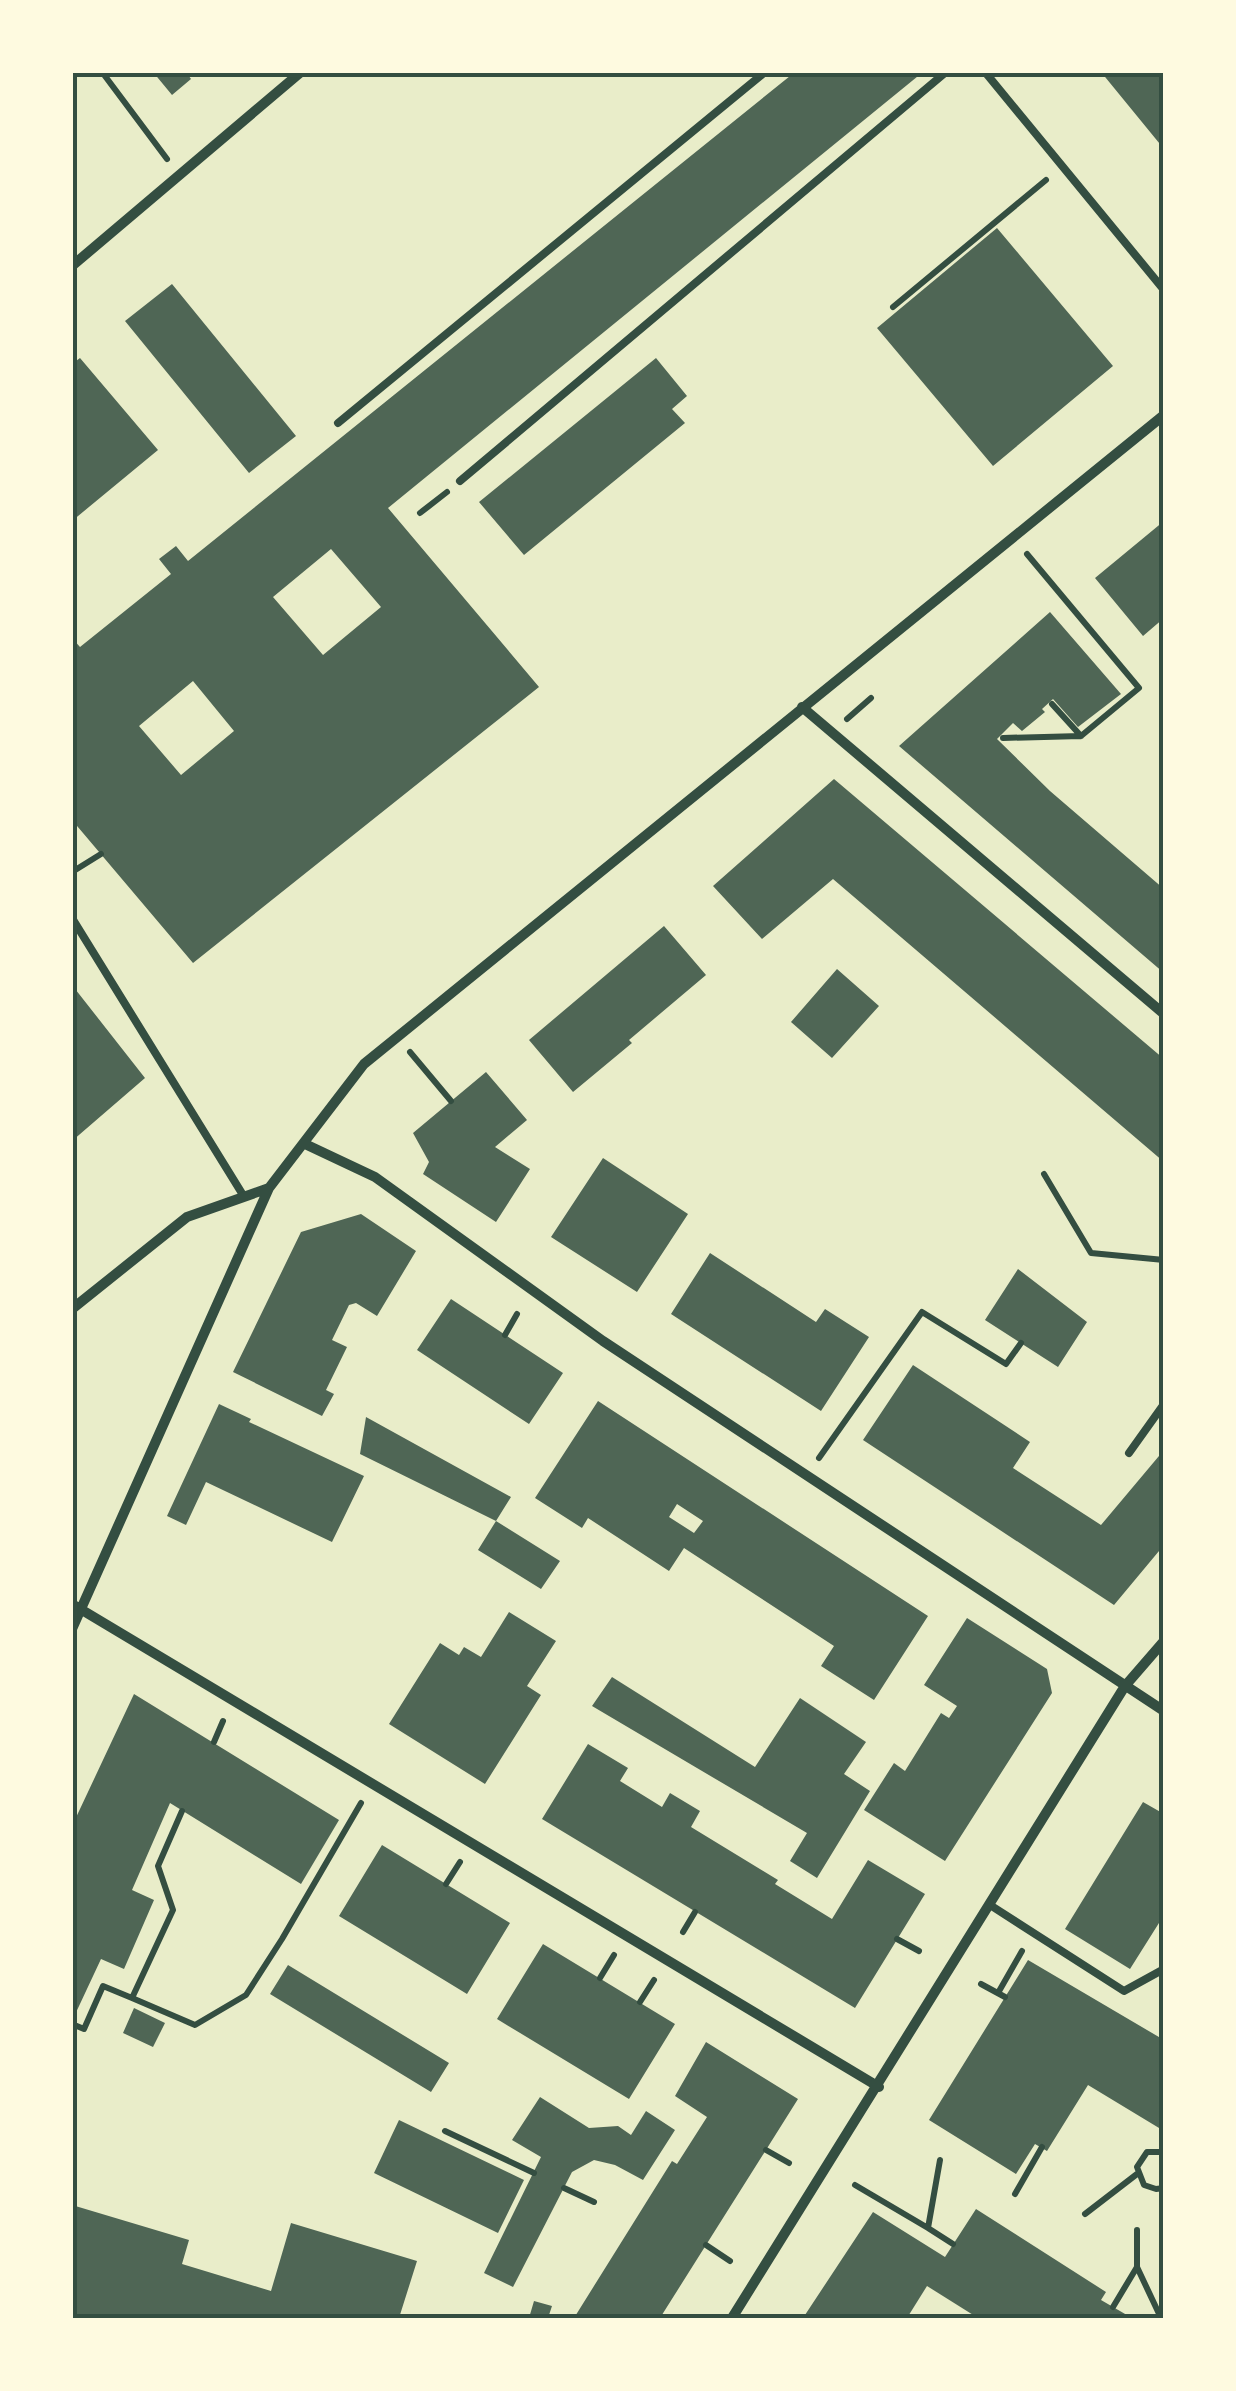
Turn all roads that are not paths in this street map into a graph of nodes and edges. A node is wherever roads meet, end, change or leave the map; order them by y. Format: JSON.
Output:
{"nodes":[{"id":1,"x":302,"y":72,"type":"edge"},
{"id":2,"x":765,"y":72,"type":"edge"},
{"id":3,"x":946,"y":72,"type":"edge"},
{"id":4,"x":986,"y":72,"type":"edge"},
{"id":5,"x":72,"y":266,"type":"edge"},
{"id":6,"x":1164,"y":290,"type":"edge"},
{"id":7,"x":1164,"y":414,"type":"edge"},
{"id":8,"x":338,"y":423,"type":"dead end"},
{"id":9,"x":460,"y":481,"type":"road end"},
{"id":10,"x":802,"y":707,"type":"junction"},
{"id":11,"x":72,"y":918,"type":"edge"},
{"id":12,"x":1164,"y":1014,"type":"edge"},
{"id":13,"x":305,"y":1144,"type":"junction"},
{"id":14,"x":269,"y":1188,"type":"junction"},
{"id":15,"x":243,"y":1195,"type":"junction"},
{"id":16,"x":72,"y":1309,"type":"edge"},
{"id":17,"x":1164,"y":1404,"type":"edge"},
{"id":18,"x":1129,"y":1453,"type":"dead end"},
{"id":19,"x":76,"y":1606,"type":"edge"},
{"id":20,"x":72,"y":1629,"type":"edge"},
{"id":21,"x":1164,"y":1641,"type":"edge"},
{"id":22,"x":1126,"y":1686,"type":"junction"},
{"id":23,"x":1164,"y":1711,"type":"edge"},
{"id":24,"x":990,"y":1905,"type":"junction"},
{"id":25,"x":1164,"y":1969,"type":"edge"},
{"id":26,"x":879,"y":2087,"type":"junction"},
{"id":27,"x":732,"y":2318,"type":"edge"}],
"edges":[{"from":1,"to":5,"type":"street"},
{"from":2,"to":8,"type":"lane"},
{"from":3,"to":9,"type":"lane"},
{"from":4,"to":6,"type":"lane"},
{"from":7,"to":10,"type":"street"},
{"from":10,"to":12,"type":"street"},
{"from":10,"to":13,"type":"street"},
{"from":11,"to":15,"type":"lane"},
{"from":13,"to":14,"type":"street"},
{"from":13,"to":22,"type":"street"},
{"from":14,"to":15,"type":"street"},
{"from":14,"to":19,"type":"street"},
{"from":15,"to":16,"type":"street"},
{"from":17,"to":18,"type":"lane"},
{"from":19,"to":20,"type":"street"},
{"from":19,"to":26,"type":"street"},
{"from":21,"to":22,"type":"street"},
{"from":22,"to":23,"type":"street"},
{"from":22,"to":24,"type":"street"},
{"from":24,"to":25,"type":"lane"},
{"from":24,"to":26,"type":"street"},
{"from":26,"to":27,"type":"street"}]}
